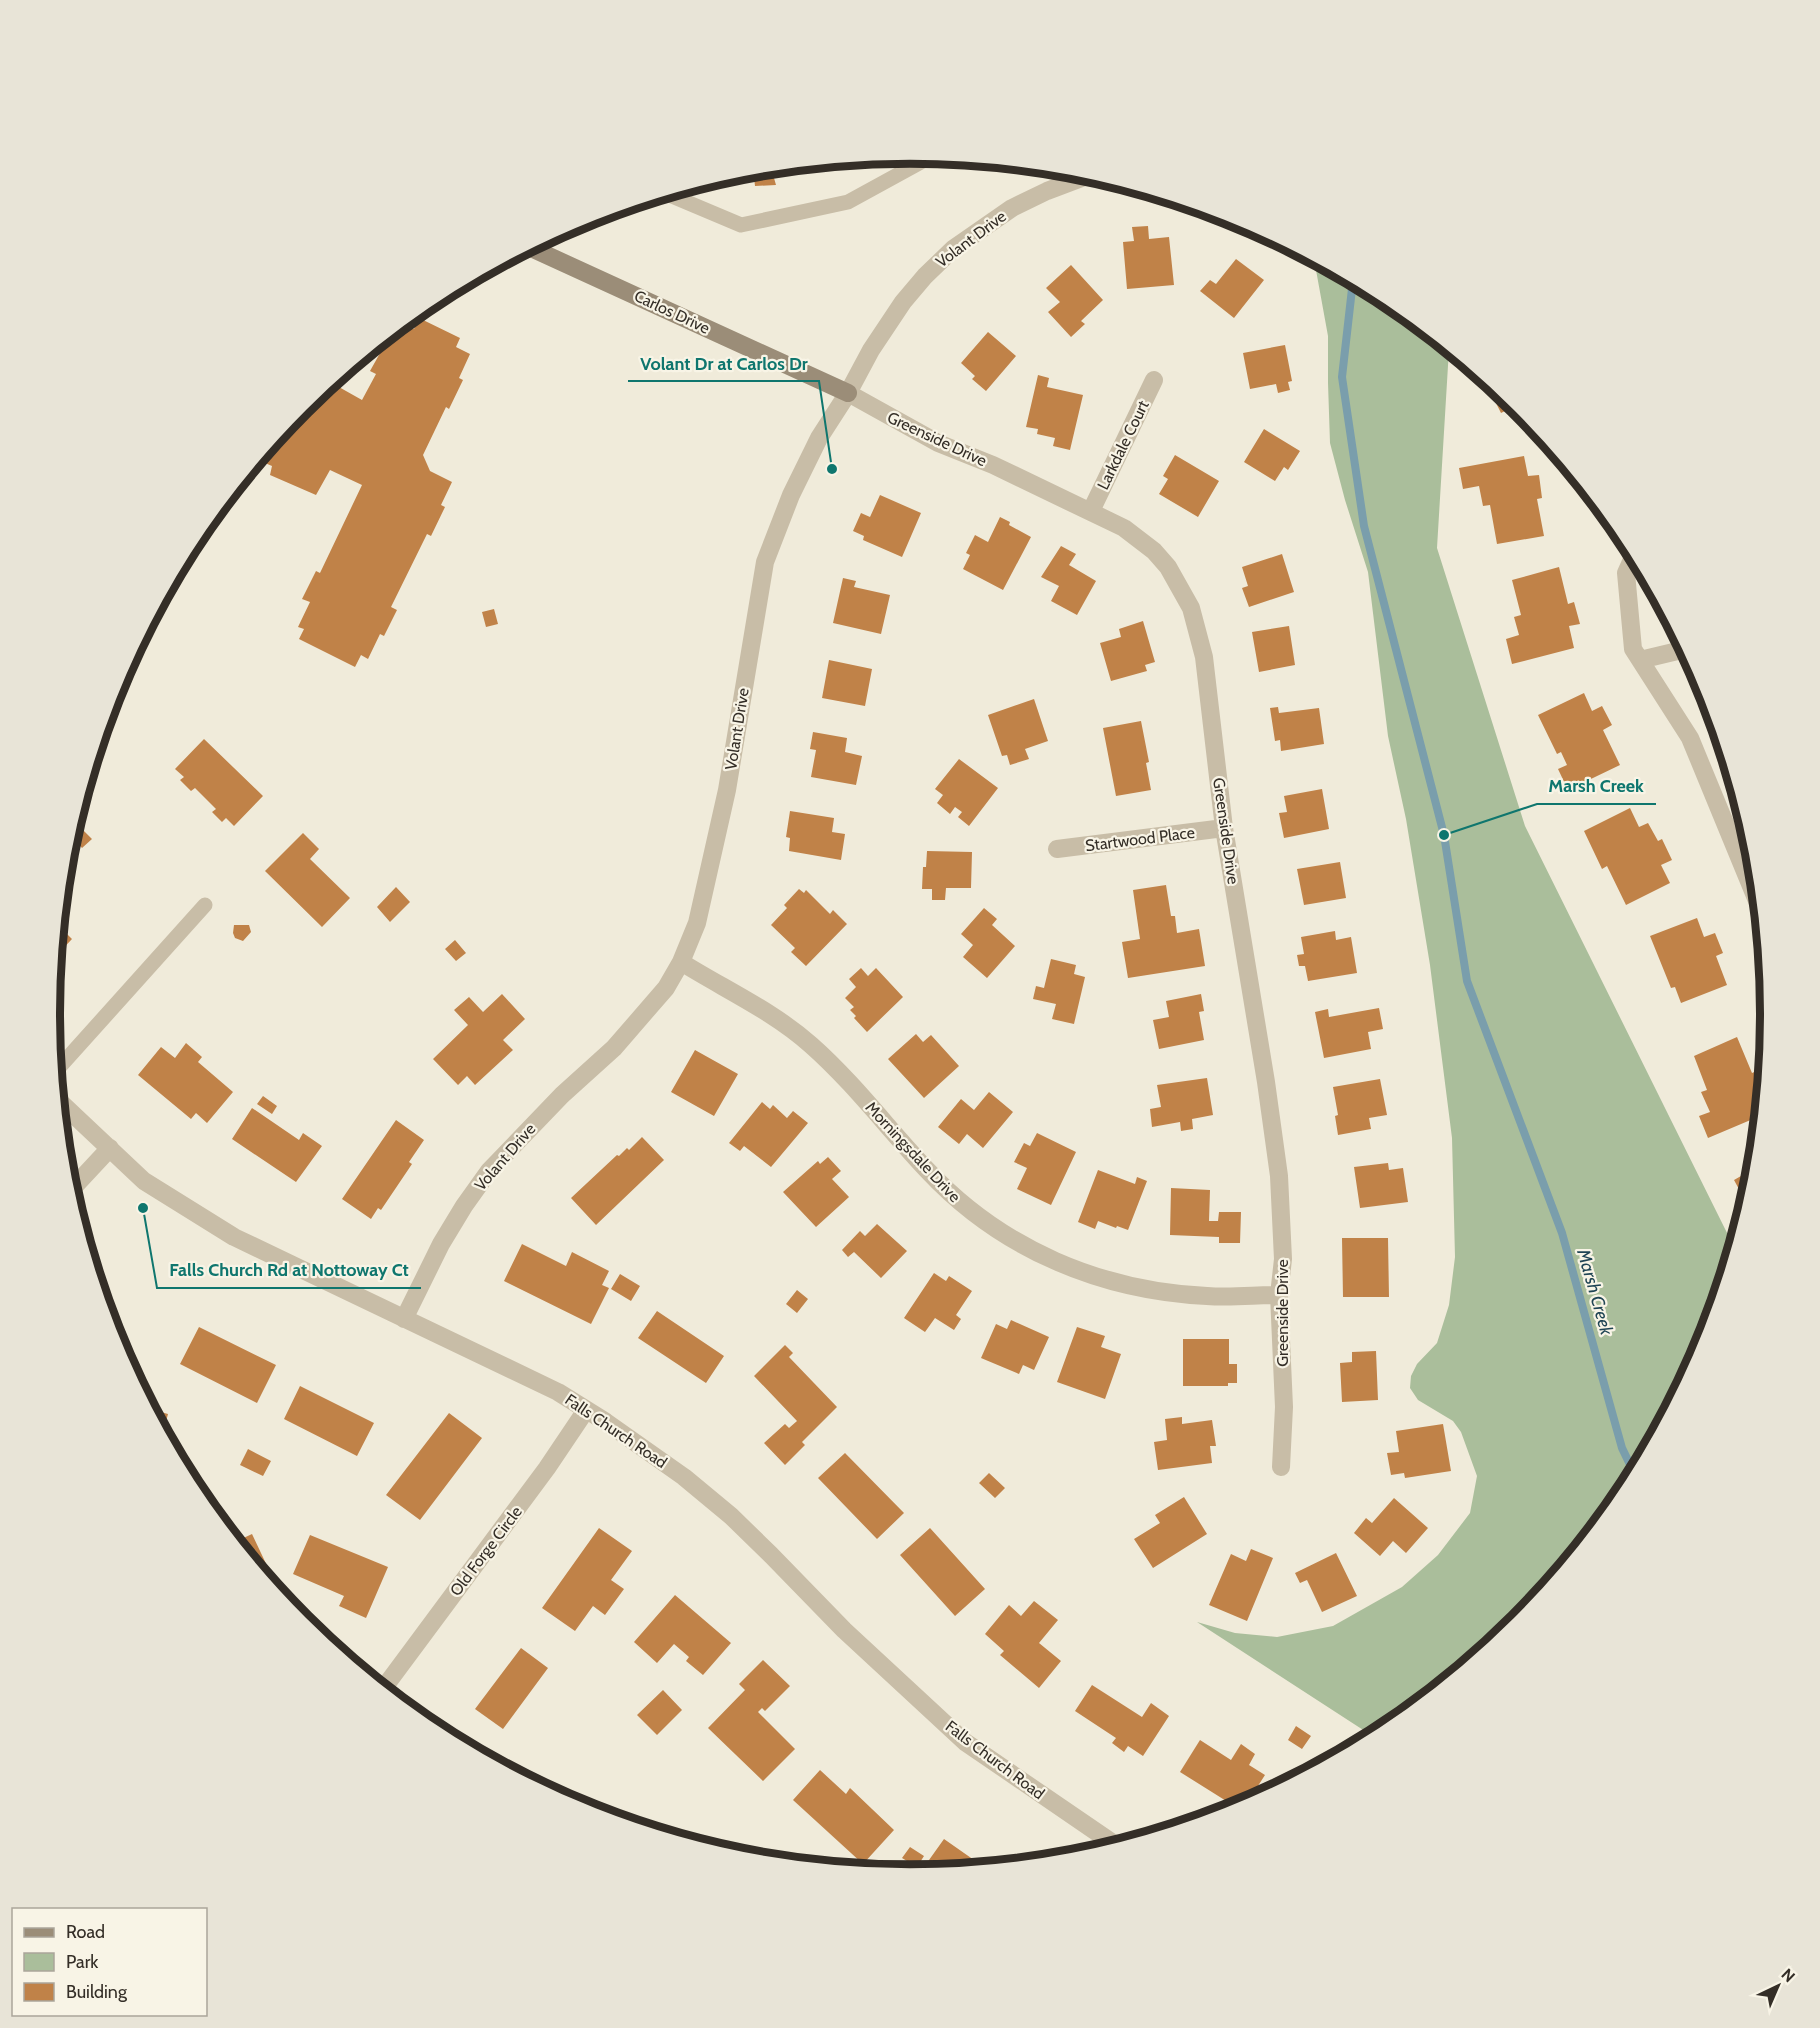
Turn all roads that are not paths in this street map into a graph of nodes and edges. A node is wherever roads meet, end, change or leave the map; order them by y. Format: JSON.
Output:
{"nodes":[{"id":1,"x":917,"y":164,"type":"edge"},
{"id":2,"x":1076,"y":180,"type":"edge"},
{"id":3,"x":675,"y":197,"type":"edge"},
{"id":4,"x":537,"y":251,"type":"edge"},
{"id":5,"x":1154,"y":380,"type":"dead end"},
{"id":6,"x":848,"y":393,"type":"junction"},
{"id":7,"x":1092,"y":511,"type":"junction"},
{"id":8,"x":1630,"y":564,"type":"edge"},
{"id":9,"x":1678,"y":651,"type":"edge"},
{"id":10,"x":1640,"y":660,"type":"junction"},
{"id":11,"x":1224,"y":828,"type":"junction"},
{"id":12,"x":1057,"y":849,"type":"dead end"},
{"id":13,"x":1750,"y":883,"type":"edge"},
{"id":14,"x":205,"y":905,"type":"dead end"},
{"id":15,"x":681,"y":962,"type":"junction"},
{"id":16,"x":62,"y":1064,"type":"edge"},
{"id":17,"x":65,"y":1107,"type":"edge"},
{"id":18,"x":110,"y":1148,"type":"junction"},
{"id":19,"x":77,"y":1184,"type":"edge"},
{"id":20,"x":1279,"y":1295,"type":"junction"},
{"id":21,"x":404,"y":1319,"type":"junction"},
{"id":22,"x":586,"y":1410,"type":"junction"},
{"id":23,"x":1281,"y":1467,"type":"dead end"},
{"id":24,"x":387,"y":1683,"type":"edge"},
{"id":25,"x":1108,"y":1840,"type":"edge"}],
"edges":[{"from":1,"to":3,"type":"lane"},
{"from":2,"to":6,"type":"street","name":"Volant Drive"},
{"from":4,"to":6,"type":"street","name":"Carlos Drive"},
{"from":5,"to":7,"type":"street","name":"Larkdale Court"},
{"from":6,"to":7,"type":"street","name":"Greenside Drive"},
{"from":6,"to":15,"type":"street","name":"Volant Drive"},
{"from":7,"to":11,"type":"street","name":"Greenside Drive"},
{"from":8,"to":10,"type":"street"},
{"from":9,"to":10,"type":"street"},
{"from":10,"to":13,"type":"street"},
{"from":11,"to":12,"type":"street","name":"Startwood Place"},
{"from":11,"to":20,"type":"street","name":"Greenside Drive"},
{"from":14,"to":16,"type":"lane"},
{"from":15,"to":20,"type":"street","name":"Morningsdale Drive"},
{"from":15,"to":21,"type":"street","name":"Volant Drive"},
{"from":17,"to":18,"type":"street","name":"Falls Church Road"},
{"from":18,"to":19,"type":"street"},
{"from":18,"to":21,"type":"street","name":"Falls Church Road"},
{"from":20,"to":23,"type":"street","name":"Greenside Drive"},
{"from":21,"to":22,"type":"street","name":"Falls Church Road"},
{"from":22,"to":24,"type":"street","name":"Old Forge Circle"},
{"from":22,"to":25,"type":"street","name":"Falls Church Road"}]}
